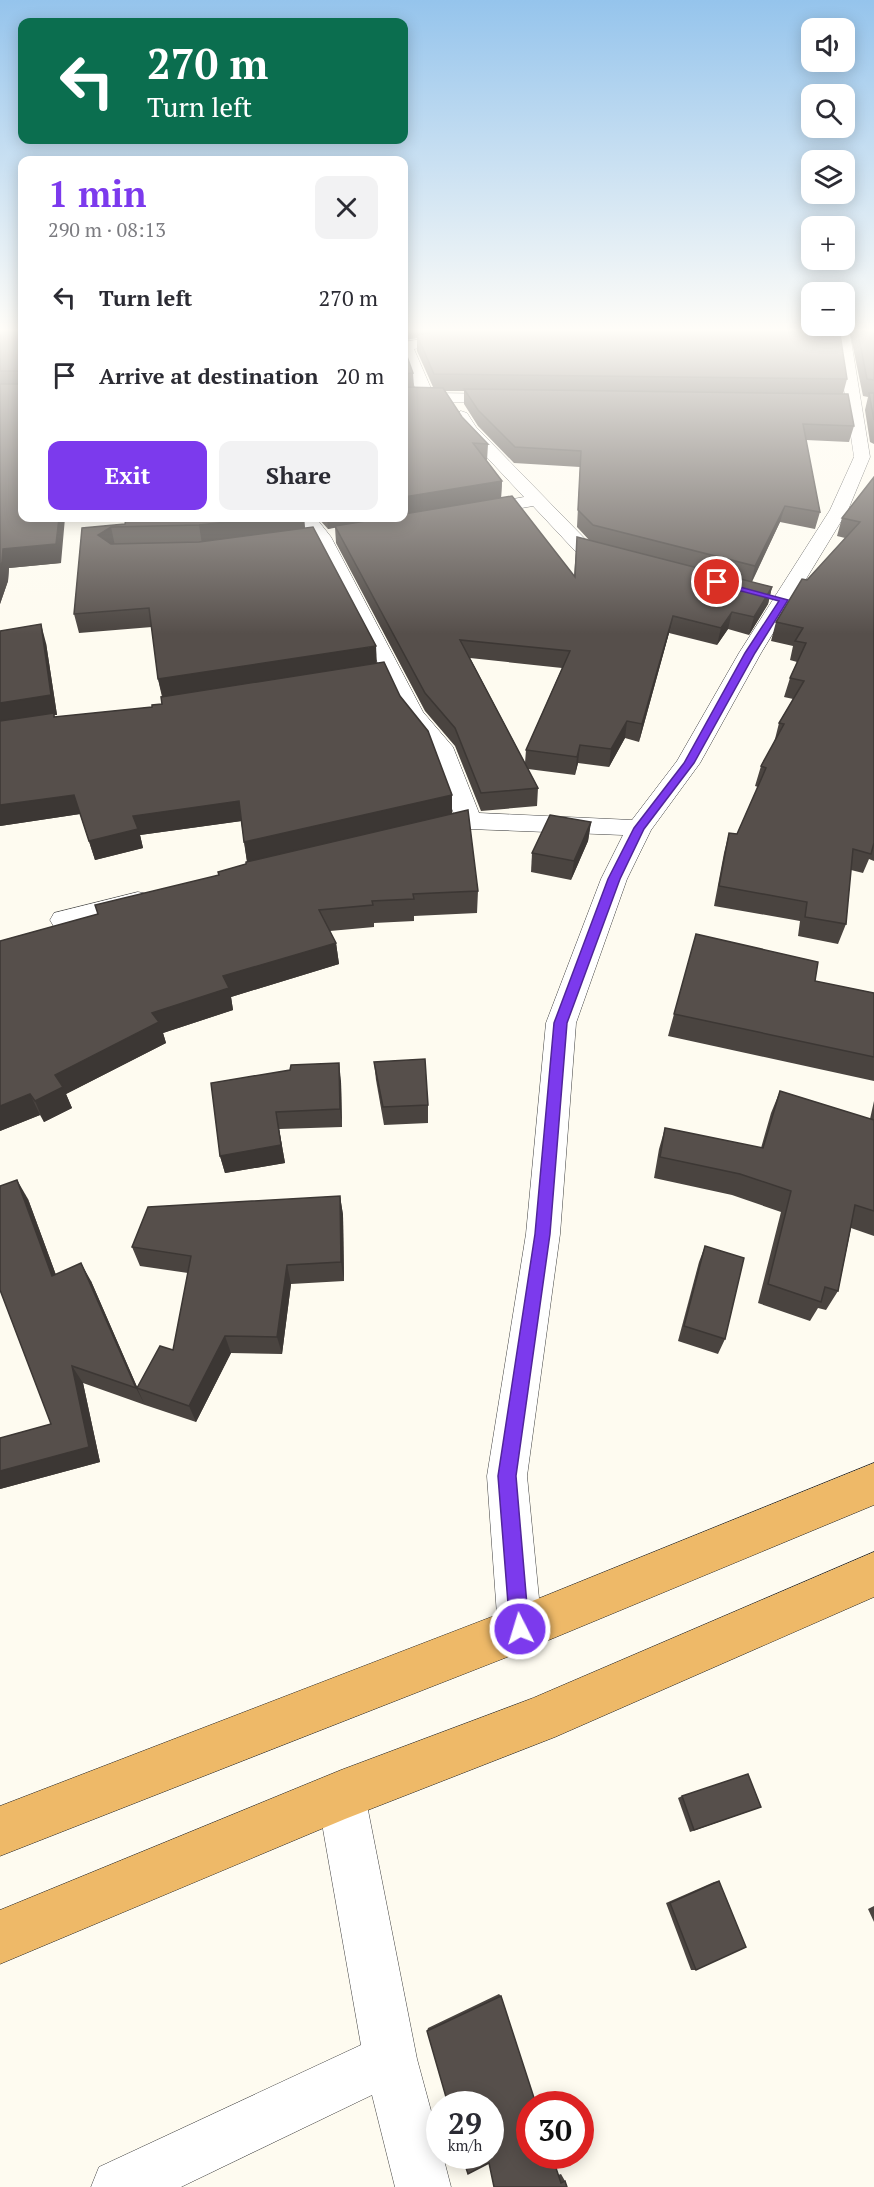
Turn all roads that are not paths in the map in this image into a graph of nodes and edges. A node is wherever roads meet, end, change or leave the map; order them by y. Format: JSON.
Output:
{"nodes":[{"id":1,"x":470,"y":430,"type":"edge"},
{"id":2,"x":859,"y":430,"type":"edge"},
{"id":3,"x":537,"y":500,"type":"junction"},
{"id":4,"x":458,"y":514,"type":"edge"},
{"id":5,"x":310,"y":522,"type":"edge"},
{"id":6,"x":345,"y":533,"type":"edge"},
{"id":7,"x":322,"y":537,"type":"junction"},
{"id":8,"x":300,"y":540,"type":"edge"},
{"id":9,"x":639,"y":562,"type":"edge"},
{"id":10,"x":393,"y":671,"type":"junction"},
{"id":11,"x":324,"y":682,"type":"edge"},
{"id":12,"x":469,"y":821,"type":"junction"},
{"id":13,"x":639,"y":828,"type":"junction"},
{"id":14,"x":404,"y":837,"type":"edge"},
{"id":15,"x":166,"y":894,"type":"edge"},
{"id":16,"x":64,"y":920,"type":"dead end"},
{"id":17,"x":874,"y":1484,"type":"edge"},
{"id":18,"x":874,"y":1574,"type":"edge"},
{"id":19,"x":520,"y":1629,"type":"junction"},
{"id":20,"x":341,"y":1794,"type":"junction"},
{"id":21,"x":0,"y":1831,"type":"edge"},
{"id":22,"x":0,"y":1937,"type":"edge"},
{"id":23,"x":390,"y":2059,"type":"junction"},
{"id":24,"x":119,"y":2187,"type":"edge"},
{"id":25,"x":423,"y":2187,"type":"edge"}],
"edges":[{"from":1,"to":3,"type":"street"},
{"from":2,"to":13,"type":"street"},
{"from":3,"to":4,"type":"street"},
{"from":3,"to":9,"type":"street"},
{"from":5,"to":7,"type":"street"},
{"from":6,"to":7,"type":"street"},
{"from":7,"to":8,"type":"street"},
{"from":7,"to":10,"type":"street"},
{"from":10,"to":11,"type":"street"},
{"from":10,"to":12,"type":"street"},
{"from":12,"to":13,"type":"street"},
{"from":12,"to":14,"type":"street"},
{"from":13,"to":19,"type":"street"},
{"from":15,"to":16,"type":"street"},
{"from":17,"to":19,"type":"highway"},
{"from":18,"to":20,"type":"highway"},
{"from":19,"to":21,"type":"highway"},
{"from":20,"to":22,"type":"highway"},
{"from":20,"to":23,"type":"street"},
{"from":23,"to":24,"type":"street"},
{"from":23,"to":25,"type":"street"}]}
